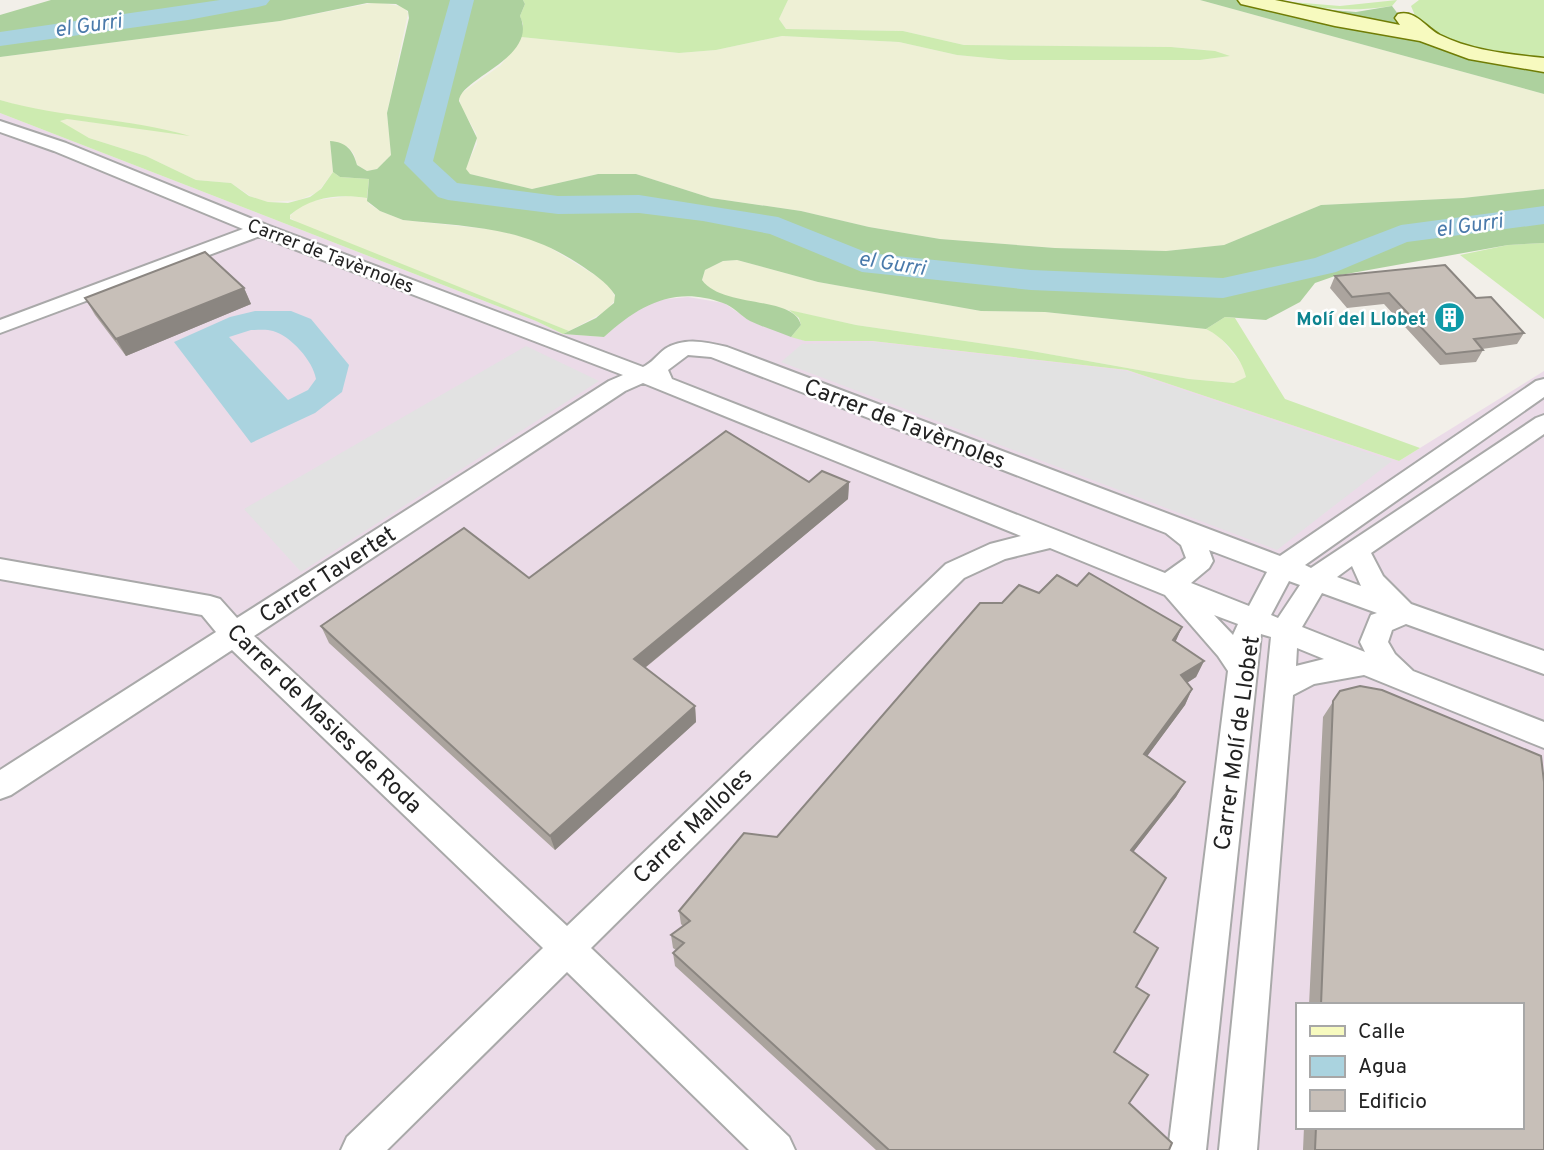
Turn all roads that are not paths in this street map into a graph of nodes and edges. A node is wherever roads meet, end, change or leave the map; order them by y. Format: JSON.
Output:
{"nodes":[{"id":1,"x":1248,"y":0,"type":"edge"},
{"id":2,"x":1402,"y":4,"type":"edge"},
{"id":3,"x":1300,"y":12,"type":"junction"},
{"id":4,"x":1423,"y":35,"type":"junction"},
{"id":5,"x":1544,"y":65,"type":"edge"},
{"id":6,"x":3,"y":129,"type":"edge"},
{"id":7,"x":260,"y":229,"type":"junction"},
{"id":8,"x":0,"y":327,"type":"edge"},
{"id":9,"x":654,"y":375,"type":"junction"},
{"id":10,"x":1544,"y":386,"type":"edge"},
{"id":11,"x":1544,"y":424,"type":"edge"},
{"id":12,"x":1171,"y":525,"type":"junction"},
{"id":13,"x":1050,"y":540,"type":"junction"},
{"id":14,"x":1357,"y":550,"type":"junction"},
{"id":15,"x":1283,"y":568,"type":"junction"},
{"id":16,"x":0,"y":569,"type":"edge"},
{"id":17,"x":1317,"y":580,"type":"junction"},
{"id":18,"x":1168,"y":583,"type":"junction"},
{"id":19,"x":1405,"y":613,"type":"junction"},
{"id":20,"x":1256,"y":618,"type":"junction"},
{"id":21,"x":1285,"y":630,"type":"junction"},
{"id":22,"x":234,"y":634,"type":"junction"},
{"id":23,"x":1365,"y":663,"type":"junction"},
{"id":24,"x":1544,"y":663,"type":"edge"},
{"id":25,"x":1242,"y":670,"type":"junction"},
{"id":26,"x":1415,"y":684,"type":"junction"},
{"id":27,"x":1280,"y":689,"type":"junction"},
{"id":28,"x":1544,"y":734,"type":"edge"},
{"id":29,"x":0,"y":786,"type":"edge"},
{"id":30,"x":566,"y":947,"type":"junction"},
{"id":31,"x":1186,"y":1138,"type":"edge"},
{"id":32,"x":360,"y":1150,"type":"edge"},
{"id":33,"x":776,"y":1150,"type":"edge"},
{"id":34,"x":1238,"y":1150,"type":"edge"}],
"edges":[{"from":1,"to":3,"type":"street"},
{"from":2,"to":3,"type":"street"},
{"from":2,"to":4,"type":"street"},
{"from":3,"to":4,"type":"street"},
{"from":4,"to":5,"type":"street"},
{"from":6,"to":7,"type":"street","name":"Carrer de Tavèrnoles"},
{"from":7,"to":8,"type":"street"},
{"from":7,"to":9,"type":"street","name":"Carrer de Tavèrnoles"},
{"from":9,"to":12,"type":"street","name":"Carrer de Tavèrnoles"},
{"from":9,"to":13,"type":"street","name":"Carrer de Tavèrnoles"},
{"from":9,"to":22,"type":"street","name":"Carrer Tavertet"},
{"from":10,"to":15,"type":"street","name":"Carrer Molí de Llobet"},
{"from":11,"to":14,"type":"street","name":"Carrer Molí de Llobet"},
{"from":12,"to":15,"type":"street","name":"Carrer de Tavèrnoles"},
{"from":12,"to":18,"type":"street","name":"Carrer de Tavèrnoles"},
{"from":13,"to":18,"type":"street","name":"Carrer de Tavèrnoles"},
{"from":13,"to":30,"type":"street","name":"Carrer Malloles"},
{"from":14,"to":17,"type":"street","name":"Carrer Molí de Llobet"},
{"from":14,"to":19,"type":"street","name":"Carrer de Tavèrnoles"},
{"from":15,"to":17,"type":"street","name":"Carrer de Tavèrnoles"},
{"from":15,"to":20,"type":"street","name":"Carrer Molí de Llobet"},
{"from":16,"to":22,"type":"street","name":"Carrer de Masies de Roda"},
{"from":17,"to":19,"type":"street","name":"Carrer de Tavèrnoles"},
{"from":17,"to":21,"type":"street","name":"Carrer Molí de Llobet"},
{"from":18,"to":20,"type":"street","name":"Carrer de Tavèrnoles"},
{"from":18,"to":25,"type":"street","name":"Carrer de Tavèrnoles"},
{"from":19,"to":24,"type":"street","name":"Carrer de Tavèrnoles"},
{"from":19,"to":26,"type":"street","name":"Carrer de Tavèrnoles"},
{"from":20,"to":21,"type":"street","name":"Carrer de Tavèrnoles"},
{"from":20,"to":25,"type":"street","name":"Carrer Molí de Llobet"},
{"from":21,"to":23,"type":"street","name":"Carrer de Tavèrnoles"},
{"from":21,"to":27,"type":"street","name":"Carrer Molí de Llobet"},
{"from":22,"to":29,"type":"street","name":"Carrer Tavertet"},
{"from":22,"to":30,"type":"street","name":"Carrer de Masies de Roda"},
{"from":23,"to":26,"type":"street","name":"Carrer de Tavèrnoles"},
{"from":23,"to":27,"type":"street"},
{"from":25,"to":31,"type":"street","name":"Carrer Molí de Llobet"},
{"from":26,"to":28,"type":"street","name":"Carrer de Tavèrnoles"},
{"from":27,"to":34,"type":"street","name":"Carrer Molí de Llobet"},
{"from":30,"to":32,"type":"street","name":"Carrer Malloles"},
{"from":30,"to":33,"type":"street"}]}
